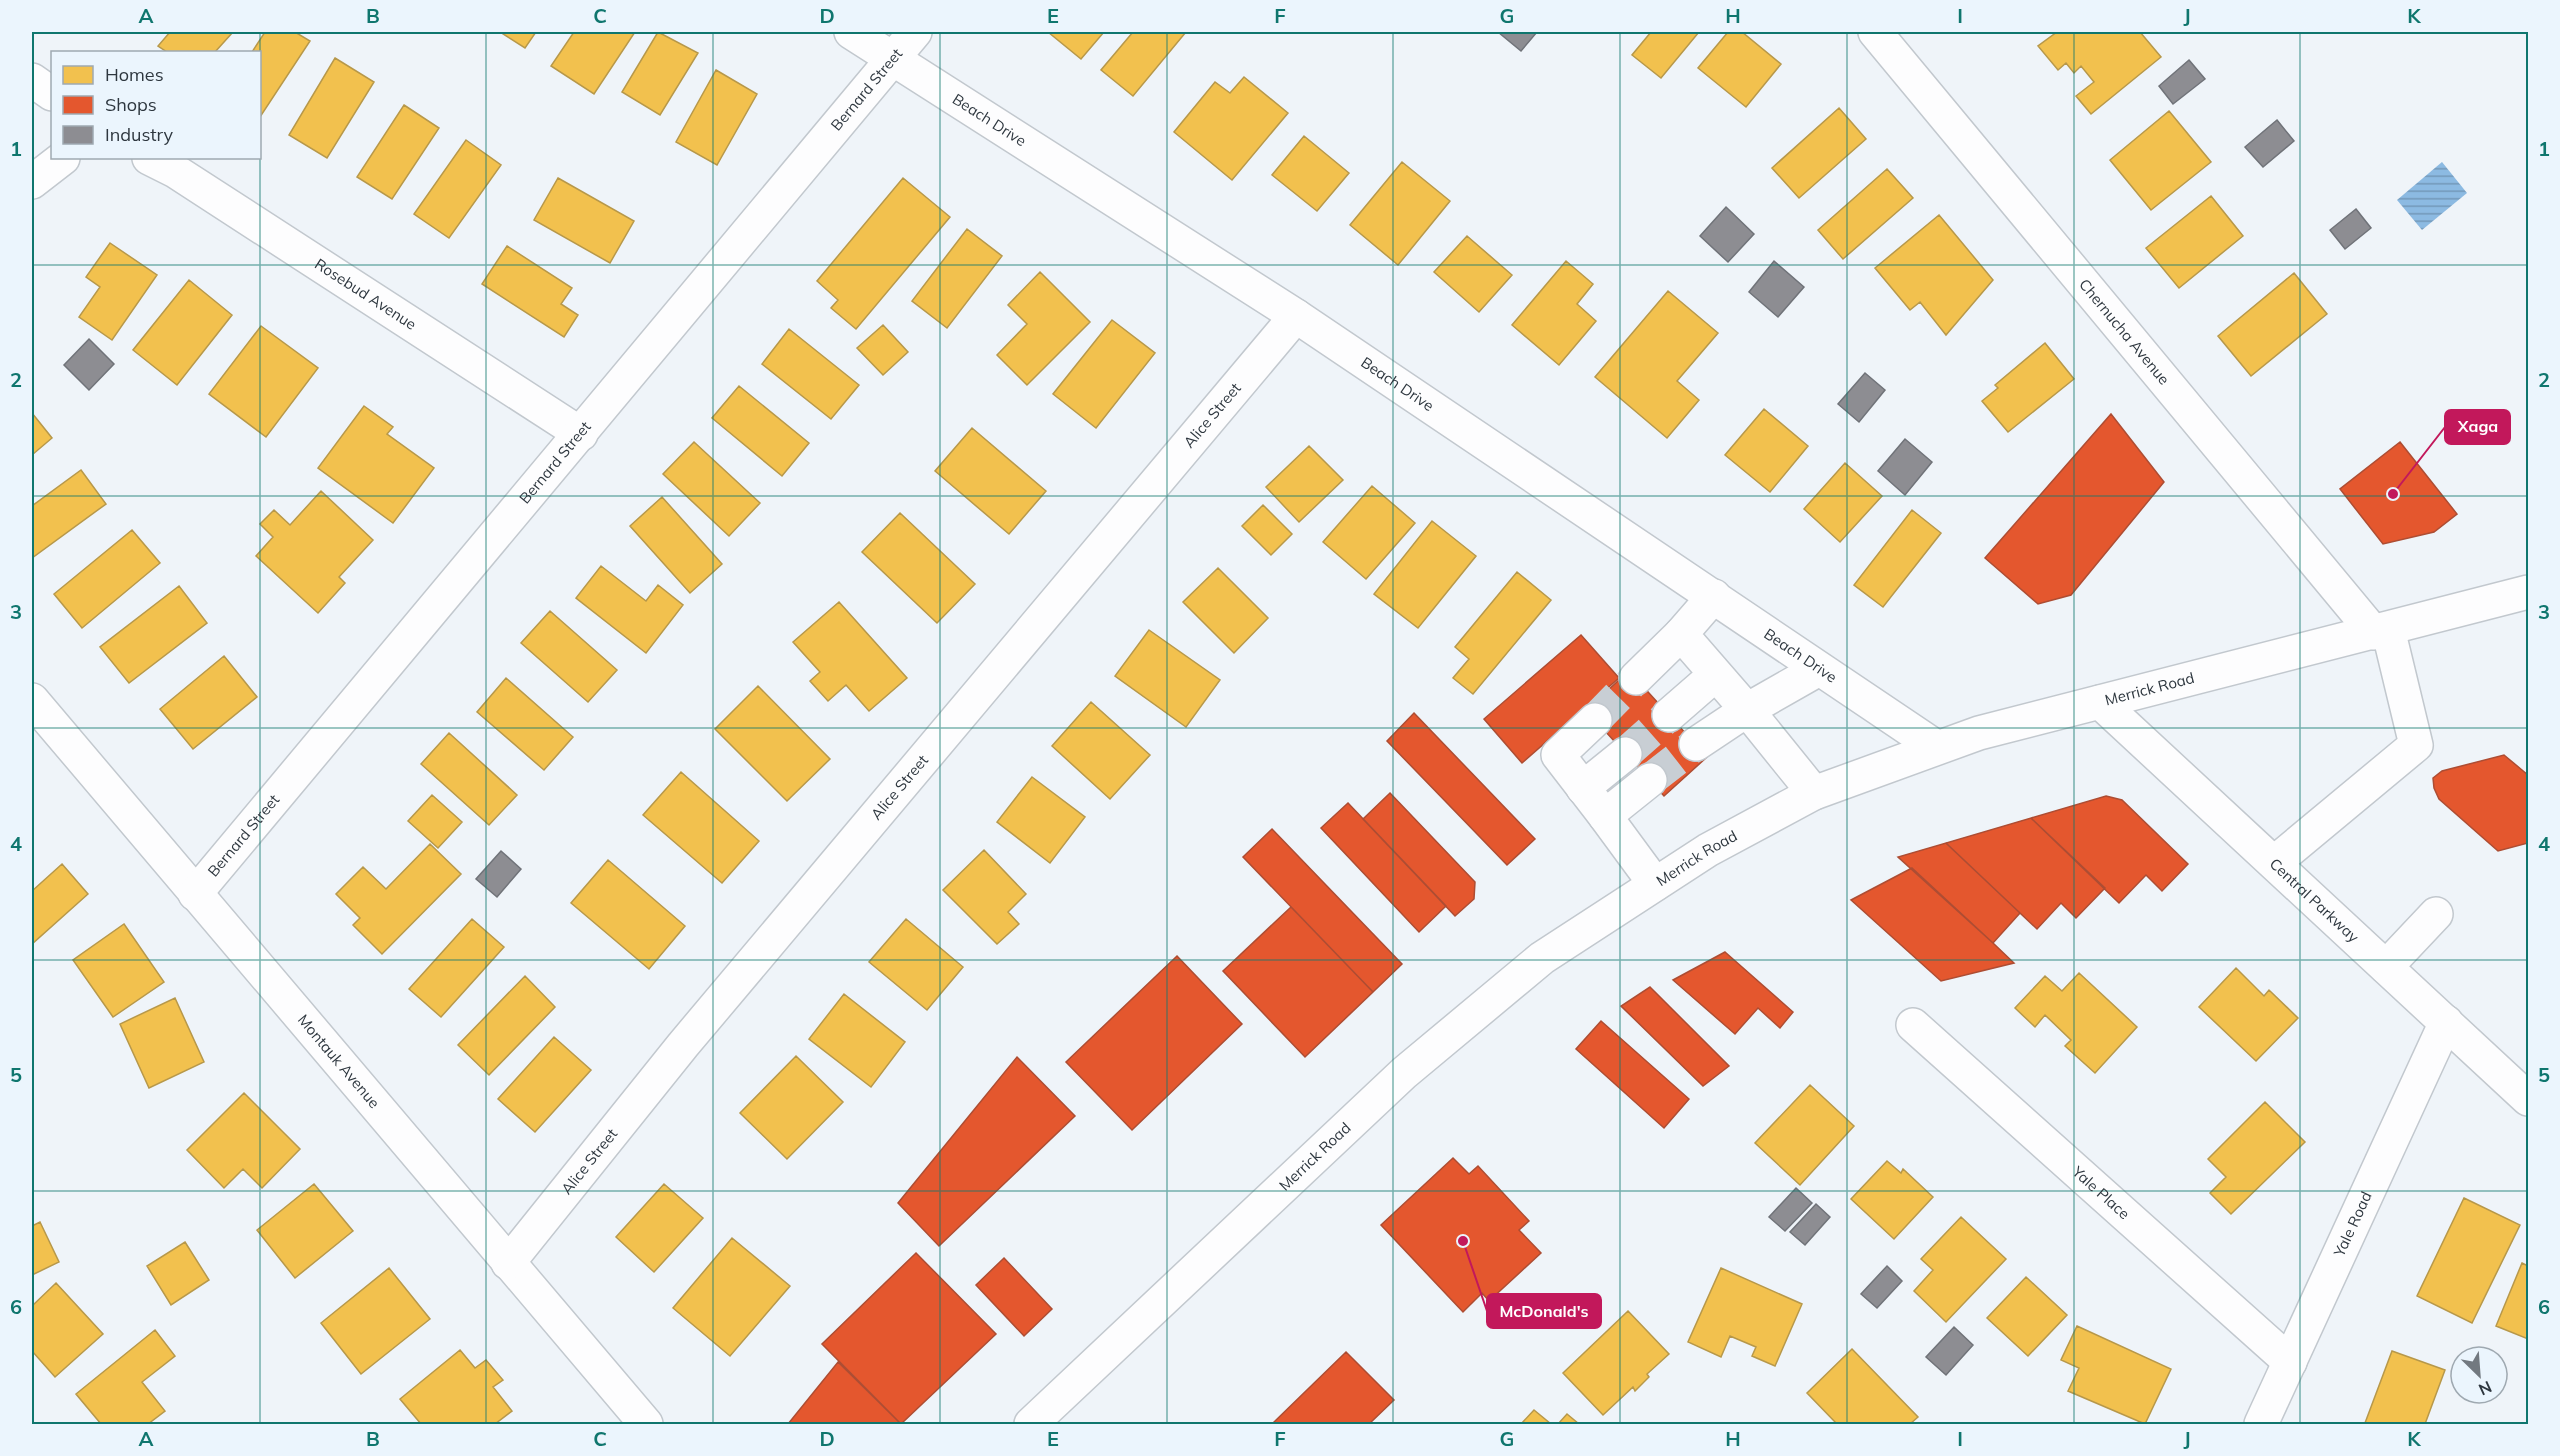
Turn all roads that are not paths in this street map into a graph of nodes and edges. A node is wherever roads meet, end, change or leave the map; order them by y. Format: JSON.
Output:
{"nodes":[{"id":1,"x":851,"y":32,"type":"edge"},
{"id":2,"x":915,"y":32,"type":"edge"},
{"id":3,"x":1875,"y":32,"type":"edge"},
{"id":4,"x":893,"y":58,"type":"junction"},
{"id":5,"x":32,"y":80,"type":"edge"},
{"id":6,"x":51,"y":93,"type":"edge"},
{"id":7,"x":62,"y":159,"type":"edge"},
{"id":8,"x":151,"y":159,"type":"edge"},
{"id":9,"x":32,"y":182,"type":"edge"},
{"id":10,"x":1296,"y":316,"type":"junction"},
{"id":11,"x":581,"y":434,"type":"junction"},
{"id":12,"x":2529,"y":592,"type":"edge"},
{"id":13,"x":1714,"y":596,"type":"junction"},
{"id":14,"x":2381,"y":631,"type":"junction"},
{"id":15,"x":1681,"y":634,"type":"junction"},
{"id":16,"x":1819,"y":669,"type":"junction"},
{"id":17,"x":1715,"y":675,"type":"junction"},
{"id":18,"x":1636,"y":678,"type":"tunnel mouth"},
{"id":19,"x":32,"y":700,"type":"edge"},
{"id":20,"x":2100,"y":702,"type":"junction"},
{"id":21,"x":1747,"y":710,"type":"junction"},
{"id":22,"x":1669,"y":714,"type":"tunnel mouth"},
{"id":23,"x":1595,"y":720,"type":"tunnel mouth"},
{"id":24,"x":1696,"y":744,"type":"tunnel mouth"},
{"id":25,"x":1936,"y":747,"type":"junction"},
{"id":26,"x":1625,"y":754,"type":"tunnel mouth"},
{"id":27,"x":1650,"y":780,"type":"tunnel mouth"},
{"id":28,"x":1583,"y":788,"type":"junction"},
{"id":29,"x":1814,"y":793,"type":"junction"},
{"id":30,"x":1605,"y":816,"type":"junction"},
{"id":31,"x":2274,"y":863,"type":"junction"},
{"id":32,"x":1655,"y":884,"type":"junction"},
{"id":33,"x":195,"y":894,"type":"junction"},
{"id":34,"x":2436,"y":914,"type":"dead end"},
{"id":35,"x":2386,"y":967,"type":"junction"},
{"id":36,"x":2446,"y":1022,"type":"junction"},
{"id":37,"x":1913,"y":1025,"type":"dead end"},
{"id":38,"x":2529,"y":1100,"type":"edge"},
{"id":39,"x":508,"y":1263,"type":"junction"},
{"id":40,"x":2290,"y":1362,"type":"junction"},
{"id":41,"x":646,"y":1425,"type":"edge"},
{"id":42,"x":1031,"y":1425,"type":"edge"},
{"id":43,"x":2261,"y":1425,"type":"edge"}],
"edges":[{"from":1,"to":4,"type":"street","name":"Beach Drive"},
{"from":2,"to":4,"type":"street","name":"Bernard Street"},
{"from":3,"to":14,"type":"street","name":"Chernucha Avenue"},
{"from":4,"to":10,"type":"street","name":"Beach Drive"},
{"from":4,"to":11,"type":"street","name":"Bernard Street"},
{"from":5,"to":6,"type":"street"},
{"from":7,"to":9,"type":"street"},
{"from":8,"to":11,"type":"street","name":"Rosebud Avenue"},
{"from":10,"to":13,"type":"street","name":"Beach Drive"},
{"from":10,"to":39,"type":"street","name":"Alice Street"},
{"from":11,"to":33,"type":"street","name":"Bernard Street"},
{"from":12,"to":14,"type":"street","name":"Merrick Road"},
{"from":13,"to":15,"type":"street"},
{"from":13,"to":16,"type":"street","name":"Beach Drive"},
{"from":14,"to":20,"type":"street","name":"Merrick Road"},
{"from":14,"to":31,"type":"street"},
{"from":15,"to":17,"type":"street"},
{"from":15,"to":18,"type":"street"},
{"from":16,"to":21,"type":"street"},
{"from":16,"to":25,"type":"street","name":"Beach Drive"},
{"from":17,"to":21,"type":"street"},
{"from":17,"to":22,"type":"street"},
{"from":19,"to":33,"type":"street","name":"Montauk Avenue"},
{"from":20,"to":25,"type":"street","name":"Merrick Road"},
{"from":20,"to":31,"type":"street","name":"Central Parkway"},
{"from":21,"to":24,"type":"street"},
{"from":21,"to":29,"type":"street"},
{"from":23,"to":28,"type":"street"},
{"from":25,"to":29,"type":"street","name":"Merrick Road"},
{"from":26,"to":28,"type":"street"},
{"from":27,"to":30,"type":"street"},
{"from":28,"to":30,"type":"street"},
{"from":29,"to":32,"type":"street","name":"Merrick Road"},
{"from":30,"to":32,"type":"street"},
{"from":31,"to":35,"type":"street","name":"Central Parkway"},
{"from":32,"to":42,"type":"street","name":"Merrick Road"},
{"from":33,"to":39,"type":"street","name":"Montauk Avenue"},
{"from":34,"to":35,"type":"street"},
{"from":35,"to":36,"type":"street","name":"Central Parkway"},
{"from":36,"to":38,"type":"street","name":"Central Parkway"},
{"from":36,"to":40,"type":"street","name":"Yale Road"},
{"from":37,"to":40,"type":"street","name":"Yale Place"},
{"from":39,"to":41,"type":"street","name":"Montauk Avenue"},
{"from":40,"to":43,"type":"street","name":"Yale Road"}]}
